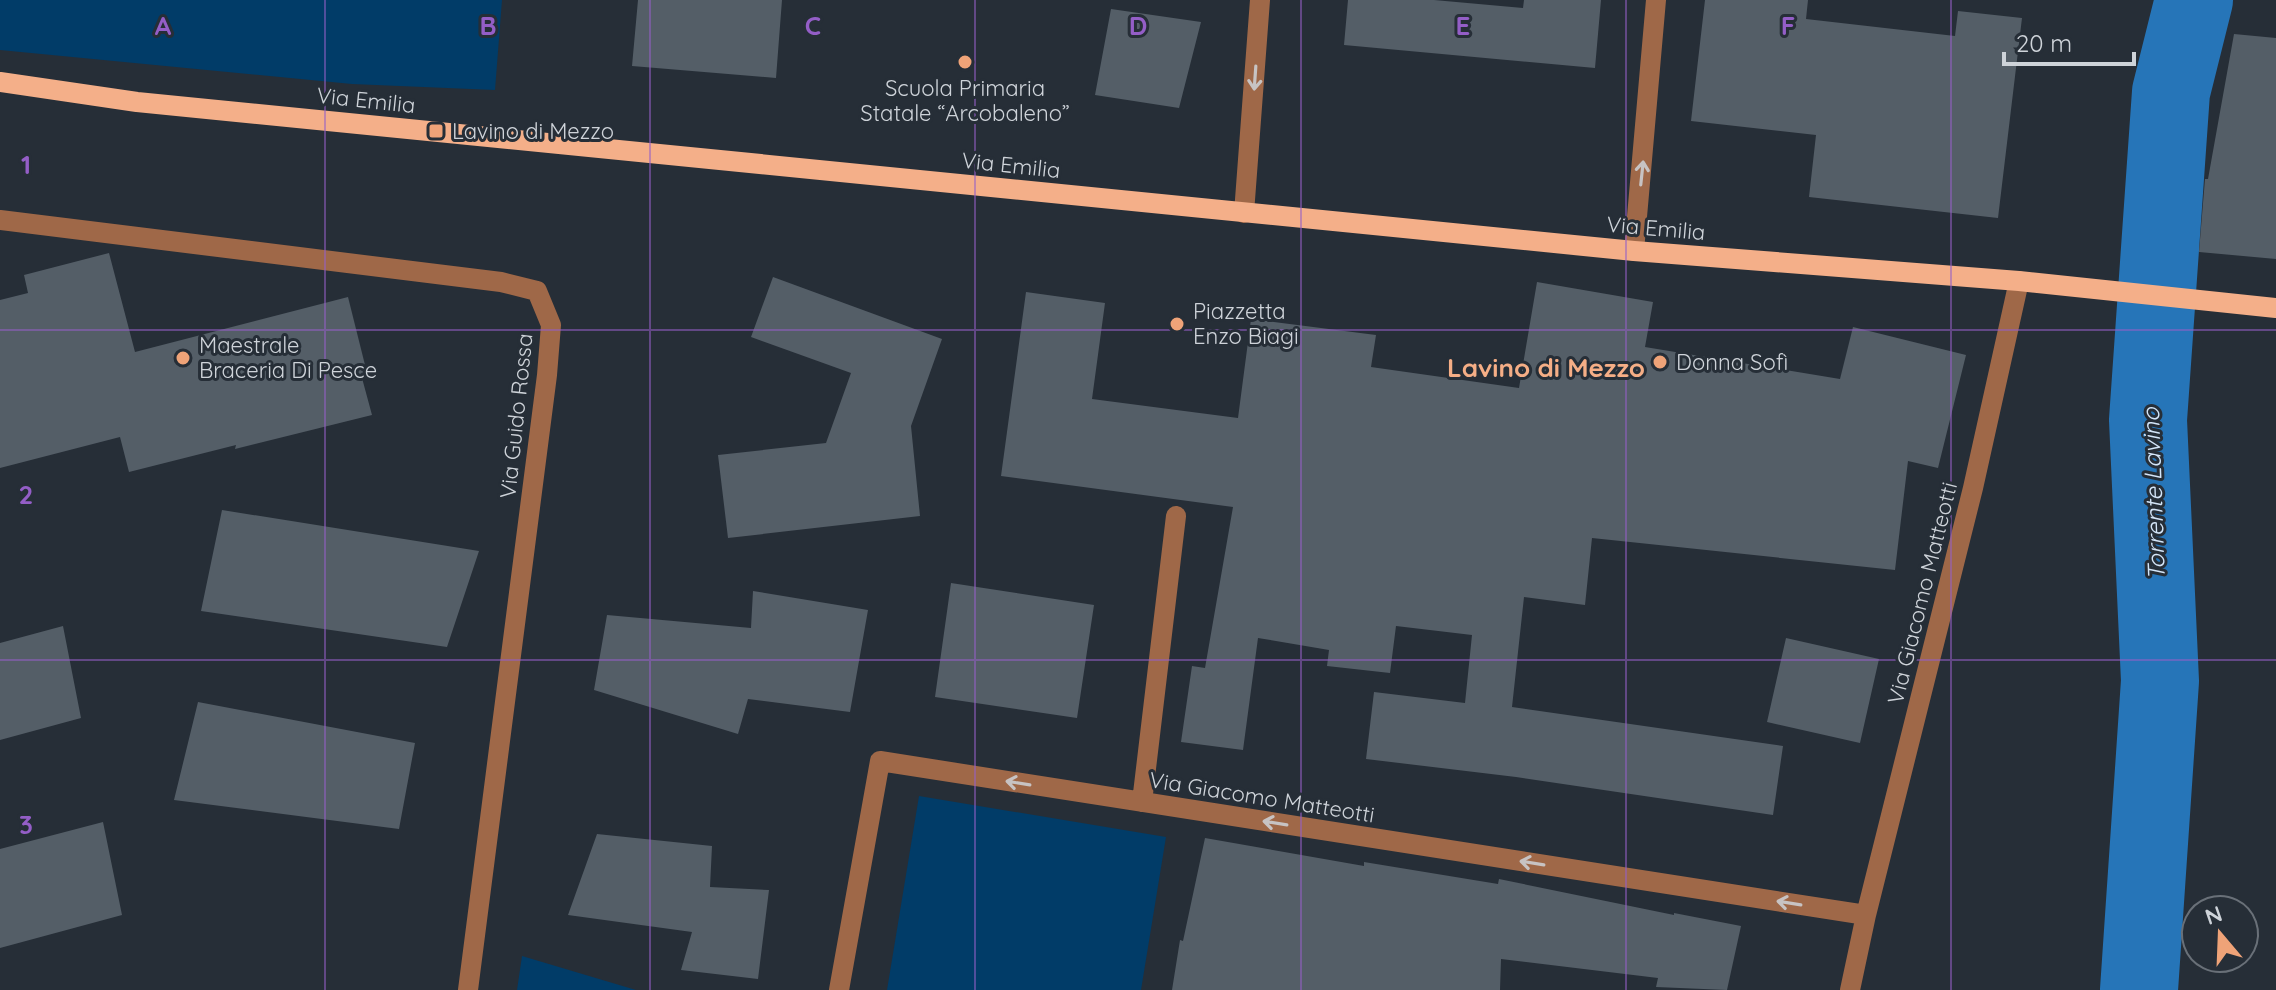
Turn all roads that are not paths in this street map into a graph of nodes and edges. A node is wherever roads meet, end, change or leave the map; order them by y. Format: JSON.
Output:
{"nodes":[{"id":1,"x":1260,"y":0,"type":"edge"},
{"id":2,"x":1656,"y":0,"type":"edge"},
{"id":3,"x":0,"y":82,"type":"edge"},
{"id":4,"x":1244,"y":213,"type":"junction"},
{"id":5,"x":0,"y":220,"type":"edge"},
{"id":6,"x":1634,"y":251,"type":"junction"},
{"id":7,"x":2019,"y":281,"type":"junction"},
{"id":8,"x":2276,"y":308,"type":"edge"},
{"id":9,"x":1176,"y":516,"type":"dead end"},
{"id":10,"x":1142,"y":802,"type":"junction"},
{"id":11,"x":1866,"y":915,"type":"junction"},
{"id":12,"x":468,"y":990,"type":"edge"},
{"id":13,"x":839,"y":990,"type":"edge"},
{"id":14,"x":1850,"y":990,"type":"edge"}],
"edges":[{"from":1,"to":4,"type":"street","one_way":true},
{"from":6,"to":2,"type":"street","one_way":true},
{"from":3,"to":4,"type":"main road","name":"Via Emilia"},
{"from":4,"to":6,"type":"main road","name":"Via Emilia"},
{"from":5,"to":12,"type":"street","name":"Via Guido Rossa"},
{"from":6,"to":7,"type":"main road","name":"Via Emilia"},
{"from":7,"to":8,"type":"main road","name":"Via Emilia"},
{"from":7,"to":11,"type":"street","name":"Via Giacomo Matteotti"},
{"from":9,"to":10,"type":"street"},
{"from":11,"to":10,"type":"street","name":"Via Giacomo Matteotti","one_way":true},
{"from":10,"to":13,"type":"street","name":"Via Giacomo Matteotti","one_way":true},
{"from":11,"to":14,"type":"street","name":"Via Giacomo Matteotti"}]}
